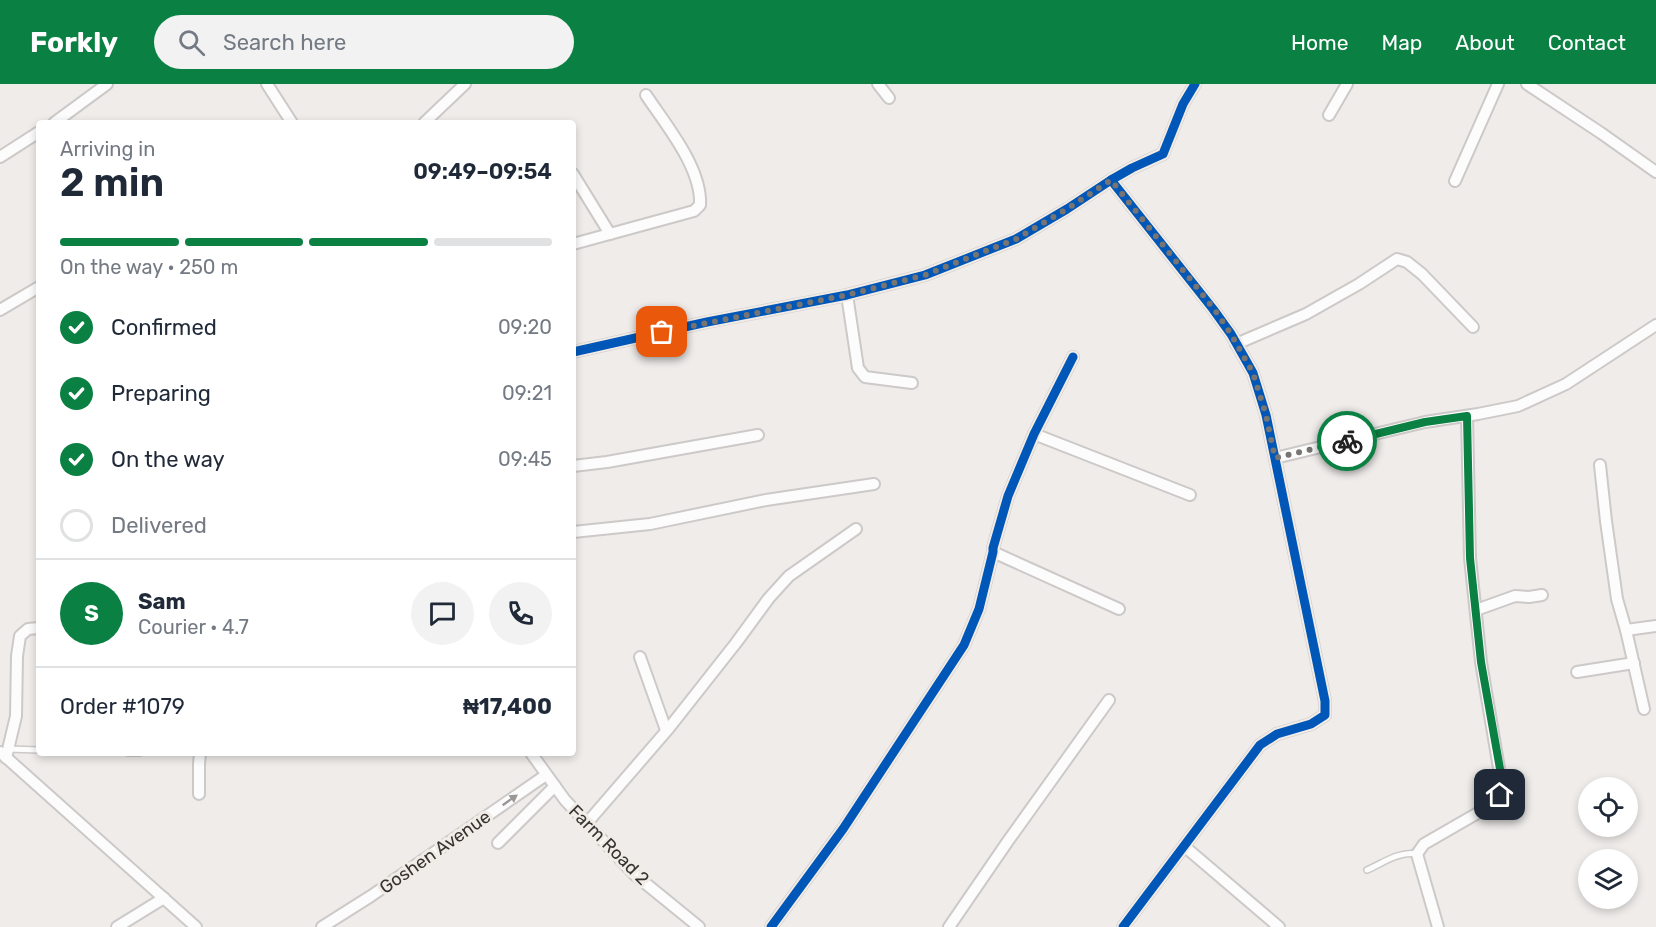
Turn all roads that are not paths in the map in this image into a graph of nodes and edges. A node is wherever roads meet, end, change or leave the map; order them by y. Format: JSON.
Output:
{"nodes":[{"id":1,"x":107,"y":84,"type":"edge"},
{"id":2,"x":267,"y":84,"type":"edge"},
{"id":3,"x":465,"y":84,"type":"edge"},
{"id":4,"x":878,"y":84,"type":"edge"},
{"id":5,"x":1195,"y":84,"type":"edge"},
{"id":6,"x":1347,"y":84,"type":"edge"},
{"id":7,"x":1498,"y":84,"type":"edge"},
{"id":8,"x":1527,"y":84,"type":"edge"},
{"id":9,"x":646,"y":94,"type":"dead end"},
{"id":10,"x":889,"y":98,"type":"dead end"},
{"id":11,"x":1329,"y":115,"type":"dead end"},
{"id":12,"x":58,"y":120,"type":"edge"},
{"id":13,"x":286,"y":120,"type":"edge"},
{"id":14,"x":427,"y":120,"type":"edge"},
{"id":15,"x":36,"y":134,"type":"edge"},
{"id":16,"x":0,"y":157,"type":"edge"},
{"id":17,"x":1656,"y":172,"type":"edge"},
{"id":18,"x":576,"y":179,"type":"edge"},
{"id":19,"x":1111,"y":180,"type":"junction"},
{"id":20,"x":1455,"y":181,"type":"dead end"},
{"id":21,"x":610,"y":234,"type":"junction"},
{"id":22,"x":576,"y":243,"type":"edge"},
{"id":23,"x":36,"y":289,"type":"edge"},
{"id":24,"x":847,"y":295,"type":"junction"},
{"id":25,"x":0,"y":310,"type":"edge"},
{"id":26,"x":1656,"y":325,"type":"edge"},
{"id":27,"x":1473,"y":327,"type":"dead end"},
{"id":28,"x":1236,"y":344,"type":"junction"},
{"id":29,"x":576,"y":351,"type":"edge"},
{"id":30,"x":1073,"y":357,"type":"dead end"},
{"id":31,"x":912,"y":383,"type":"dead end"},
{"id":32,"x":1467,"y":416,"type":"junction"},
{"id":33,"x":1034,"y":434,"type":"junction"},
{"id":34,"x":759,"y":435,"type":"dead end"},
{"id":35,"x":1275,"y":458,"type":"junction"},
{"id":36,"x":1600,"y":465,"type":"dead end"},
{"id":37,"x":576,"y":466,"type":"edge"},
{"id":38,"x":874,"y":484,"type":"dead end"},
{"id":39,"x":1190,"y":495,"type":"dead end"},
{"id":40,"x":856,"y":529,"type":"dead end"},
{"id":41,"x":576,"y":532,"type":"edge"},
{"id":42,"x":993,"y":552,"type":"junction"},
{"id":43,"x":1542,"y":595,"type":"dead end"},
{"id":44,"x":1119,"y":609,"type":"dead end"},
{"id":45,"x":1476,"y":610,"type":"junction"},
{"id":46,"x":1656,"y":626,"type":"edge"},
{"id":47,"x":36,"y":628,"type":"edge"},
{"id":48,"x":1626,"y":630,"type":"junction"},
{"id":49,"x":640,"y":657,"type":"dead end"},
{"id":50,"x":1634,"y":663,"type":"junction"},
{"id":51,"x":1577,"y":672,"type":"dead end"},
{"id":52,"x":1109,"y":700,"type":"dead end"},
{"id":53,"x":1644,"y":709,"type":"dead end"},
{"id":54,"x":666,"y":730,"type":"junction"},
{"id":55,"x":36,"y":750,"type":"edge"},
{"id":56,"x":5,"y":753,"type":"edge"},
{"id":57,"x":200,"y":756,"type":"edge"},
{"id":58,"x":533,"y":756,"type":"edge"},
{"id":59,"x":546,"y":775,"type":"junction"},
{"id":60,"x":555,"y":786,"type":"junction"},
{"id":61,"x":200,"y":794,"type":"dead end"},
{"id":62,"x":587,"y":823,"type":"junction"},
{"id":63,"x":498,"y":843,"type":"dead end"},
{"id":64,"x":1184,"y":846,"type":"junction"},
{"id":65,"x":1417,"y":854,"type":"junction"},
{"id":66,"x":1367,"y":870,"type":"dead end"},
{"id":67,"x":164,"y":898,"type":"junction"},
{"id":68,"x":117,"y":927,"type":"edge"},
{"id":69,"x":196,"y":927,"type":"edge"},
{"id":70,"x":322,"y":927,"type":"edge"},
{"id":71,"x":699,"y":927,"type":"edge"},
{"id":72,"x":771,"y":927,"type":"edge"},
{"id":73,"x":949,"y":927,"type":"edge"},
{"id":74,"x":1123,"y":927,"type":"edge"},
{"id":75,"x":1279,"y":927,"type":"edge"},
{"id":76,"x":1438,"y":927,"type":"edge"}],
"edges":[{"from":1,"to":12,"type":"street"},
{"from":2,"to":13,"type":"street"},
{"from":3,"to":14,"type":"street"},
{"from":4,"to":10,"type":"street"},
{"from":5,"to":19,"type":"street"},
{"from":6,"to":11,"type":"street"},
{"from":7,"to":20,"type":"street"},
{"from":8,"to":17,"type":"street"},
{"from":9,"to":21,"type":"street"},
{"from":15,"to":16,"type":"street"},
{"from":18,"to":21,"type":"street"},
{"from":19,"to":24,"type":"street"},
{"from":19,"to":28,"type":"street"},
{"from":21,"to":22,"type":"street"},
{"from":23,"to":25,"type":"street"},
{"from":24,"to":29,"type":"street"},
{"from":24,"to":31,"type":"street"},
{"from":26,"to":32,"type":"street"},
{"from":27,"to":28,"type":"street"},
{"from":28,"to":35,"type":"street"},
{"from":30,"to":33,"type":"street"},
{"from":32,"to":35,"type":"street"},
{"from":32,"to":45,"type":"street"},
{"from":33,"to":39,"type":"street"},
{"from":33,"to":42,"type":"street"},
{"from":34,"to":37,"type":"street"},
{"from":35,"to":64,"type":"street"},
{"from":36,"to":48,"type":"street"},
{"from":38,"to":41,"type":"street"},
{"from":40,"to":54,"type":"street"},
{"from":42,"to":44,"type":"street"},
{"from":42,"to":72,"type":"street"},
{"from":43,"to":45,"type":"street"},
{"from":45,"to":65,"type":"street"},
{"from":46,"to":48,"type":"street"},
{"from":47,"to":56,"type":"street"},
{"from":48,"to":50,"type":"street"},
{"from":49,"to":54,"type":"street"},
{"from":50,"to":51,"type":"street"},
{"from":50,"to":53,"type":"street"},
{"from":52,"to":73,"type":"street"},
{"from":54,"to":62,"type":"street"},
{"from":55,"to":56,"type":"lane"},
{"from":56,"to":67,"type":"street"},
{"from":57,"to":61,"type":"street"},
{"from":58,"to":59,"type":"street","name":"Farm Road 2"},
{"from":59,"to":60,"type":"street","name":"Farm Road 2"},
{"from":70,"to":59,"type":"street","name":"Goshen Avenue","one_way":true},
{"from":60,"to":62,"type":"street","name":"Farm Road 2"},
{"from":60,"to":63,"type":"street"},
{"from":62,"to":71,"type":"street","name":"Farm Road 2"},
{"from":64,"to":74,"type":"street"},
{"from":64,"to":75,"type":"street"},
{"from":65,"to":66,"type":"lane"},
{"from":65,"to":76,"type":"street"},
{"from":67,"to":68,"type":"street"},
{"from":67,"to":69,"type":"street"}]}
